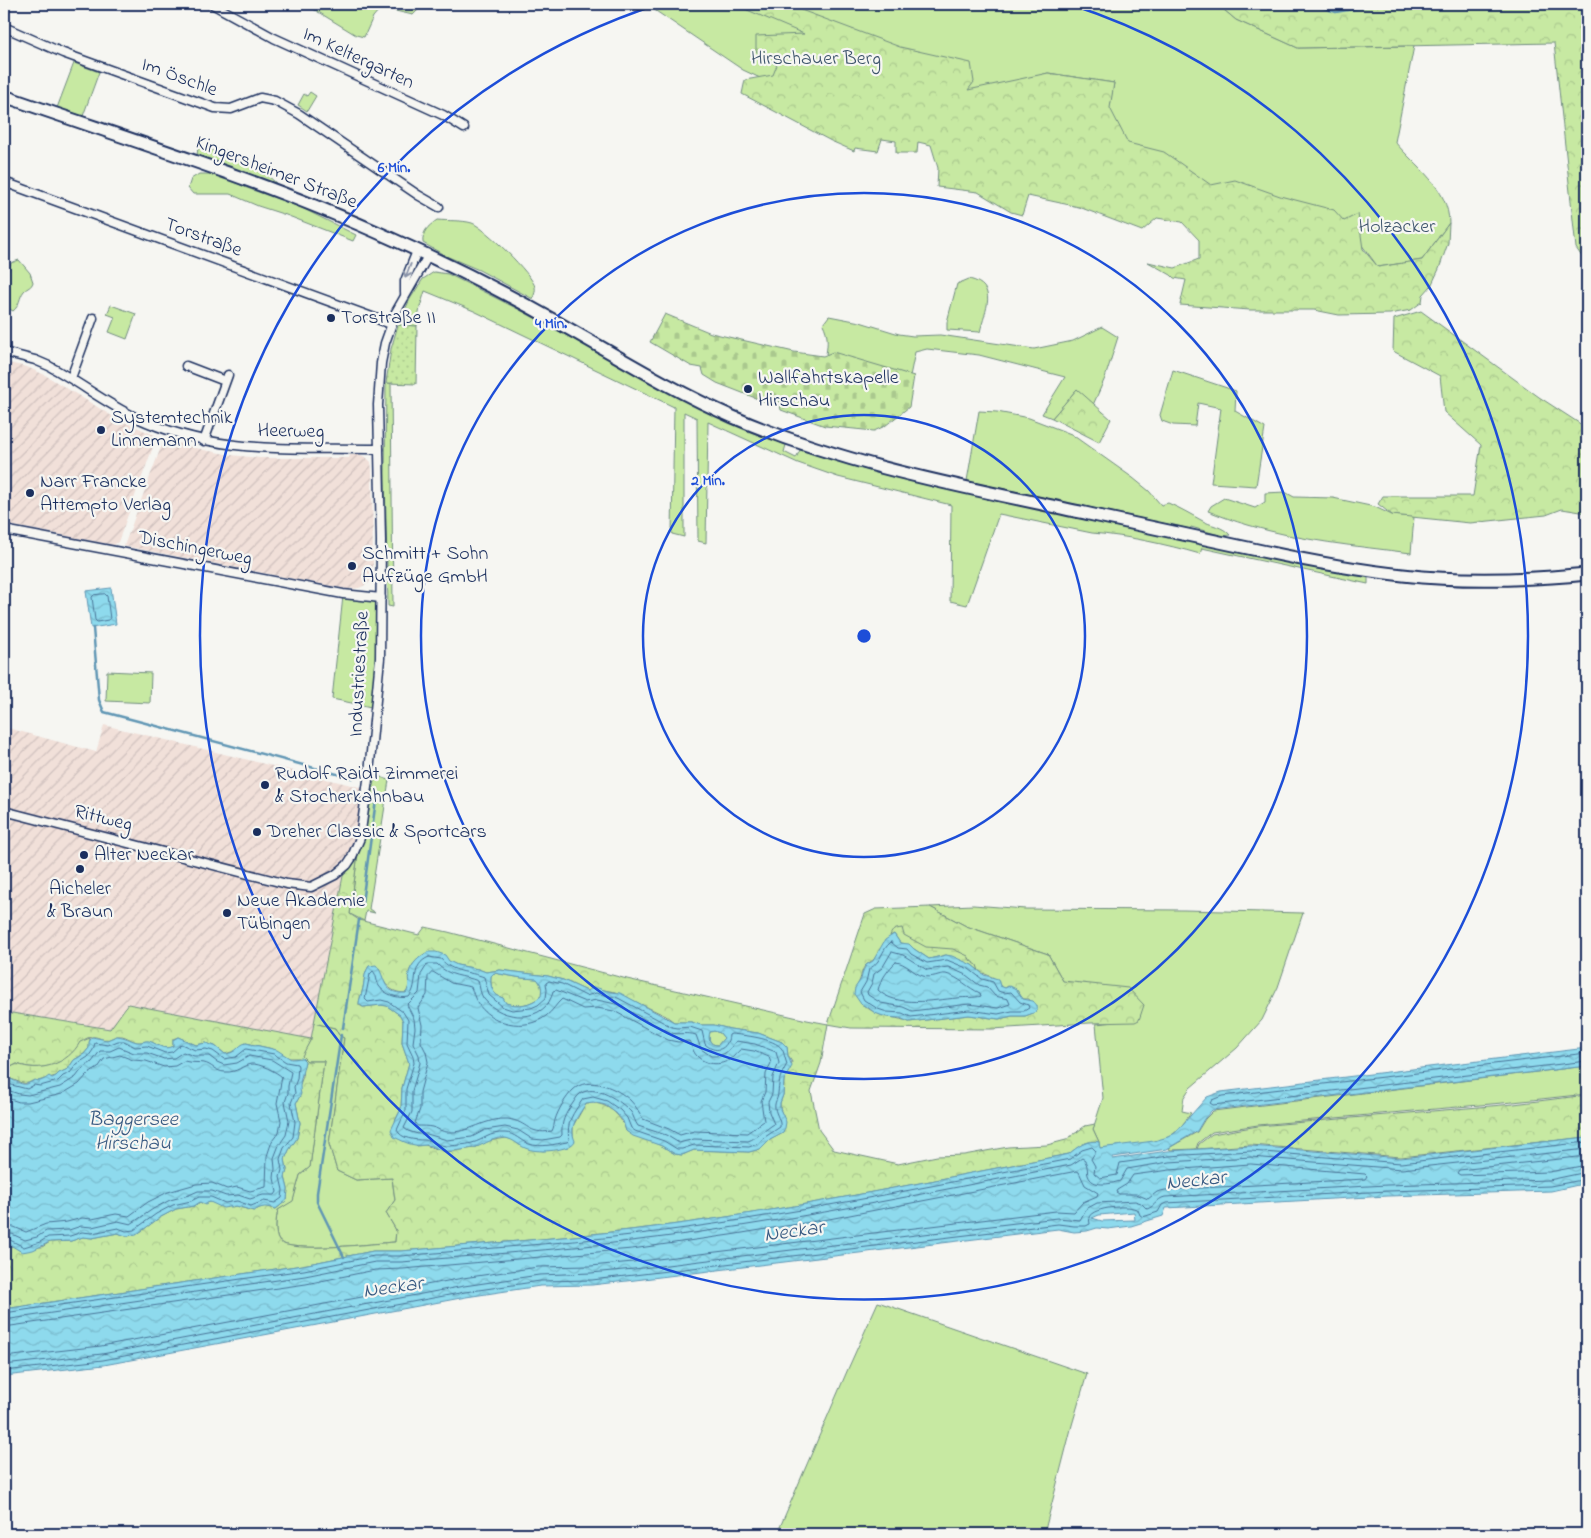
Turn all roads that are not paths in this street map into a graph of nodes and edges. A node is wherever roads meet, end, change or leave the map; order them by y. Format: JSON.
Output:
{"nodes":[{"id":1,"x":212,"y":4,"type":"edge"},
{"id":2,"x":4,"y":28,"type":"edge"},
{"id":3,"x":4,"y":96,"type":"edge"},
{"id":4,"x":464,"y":128,"type":"dead end"},
{"id":5,"x":4,"y":182,"type":"edge"},
{"id":6,"x":438,"y":207,"type":"dead end"},
{"id":7,"x":422,"y":253,"type":"junction"},
{"id":8,"x":405,"y":293,"type":"junction"},
{"id":9,"x":93,"y":318,"type":"dead end"},
{"id":10,"x":391,"y":324,"type":"junction"},
{"id":11,"x":4,"y":352,"type":"edge"},
{"id":12,"x":186,"y":366,"type":"dead end"},
{"id":13,"x":71,"y":378,"type":"junction"},
{"id":14,"x":204,"y":441,"type":"junction"},
{"id":15,"x":379,"y":449,"type":"junction"},
{"id":16,"x":4,"y":530,"type":"edge"},
{"id":17,"x":1587,"y":574,"type":"edge"},
{"id":18,"x":381,"y":598,"type":"junction"},
{"id":19,"x":4,"y":811,"type":"edge"},
{"id":20,"x":312,"y":887,"type":"joint"}],
"edges":[{"from":1,"to":4,"type":"street","name":"Im Keltergarten"},
{"from":2,"to":6,"type":"street","name":"Im Öschle"},
{"from":3,"to":7,"type":"main road","name":"Kingersheimer Straße"},
{"from":5,"to":10,"type":"street","name":"Torstraße"},
{"from":7,"to":8,"type":"street","name":"Industriestraße"},
{"from":7,"to":8,"type":"street","name":"Industriestraße","one_way":true},
{"from":7,"to":17,"type":"main road","name":"Kingersheimer Straße"},
{"from":8,"to":10,"type":"street","name":"Industriestraße"},
{"from":9,"to":13,"type":"street"},
{"from":10,"to":15,"type":"street","name":"Industriestraße"},
{"from":11,"to":13,"type":"street","name":"Heerweg"},
{"from":12,"to":14,"type":"street"},
{"from":13,"to":14,"type":"street","name":"Heerweg"},
{"from":14,"to":15,"type":"street","name":"Heerweg"},
{"from":15,"to":18,"type":"street","name":"Industriestraße"},
{"from":16,"to":18,"type":"street","name":"Dischingerweg"},
{"from":18,"to":20,"type":"street","name":"Industriestraße"},
{"from":19,"to":20,"type":"street","name":"Rittweg"}]}
